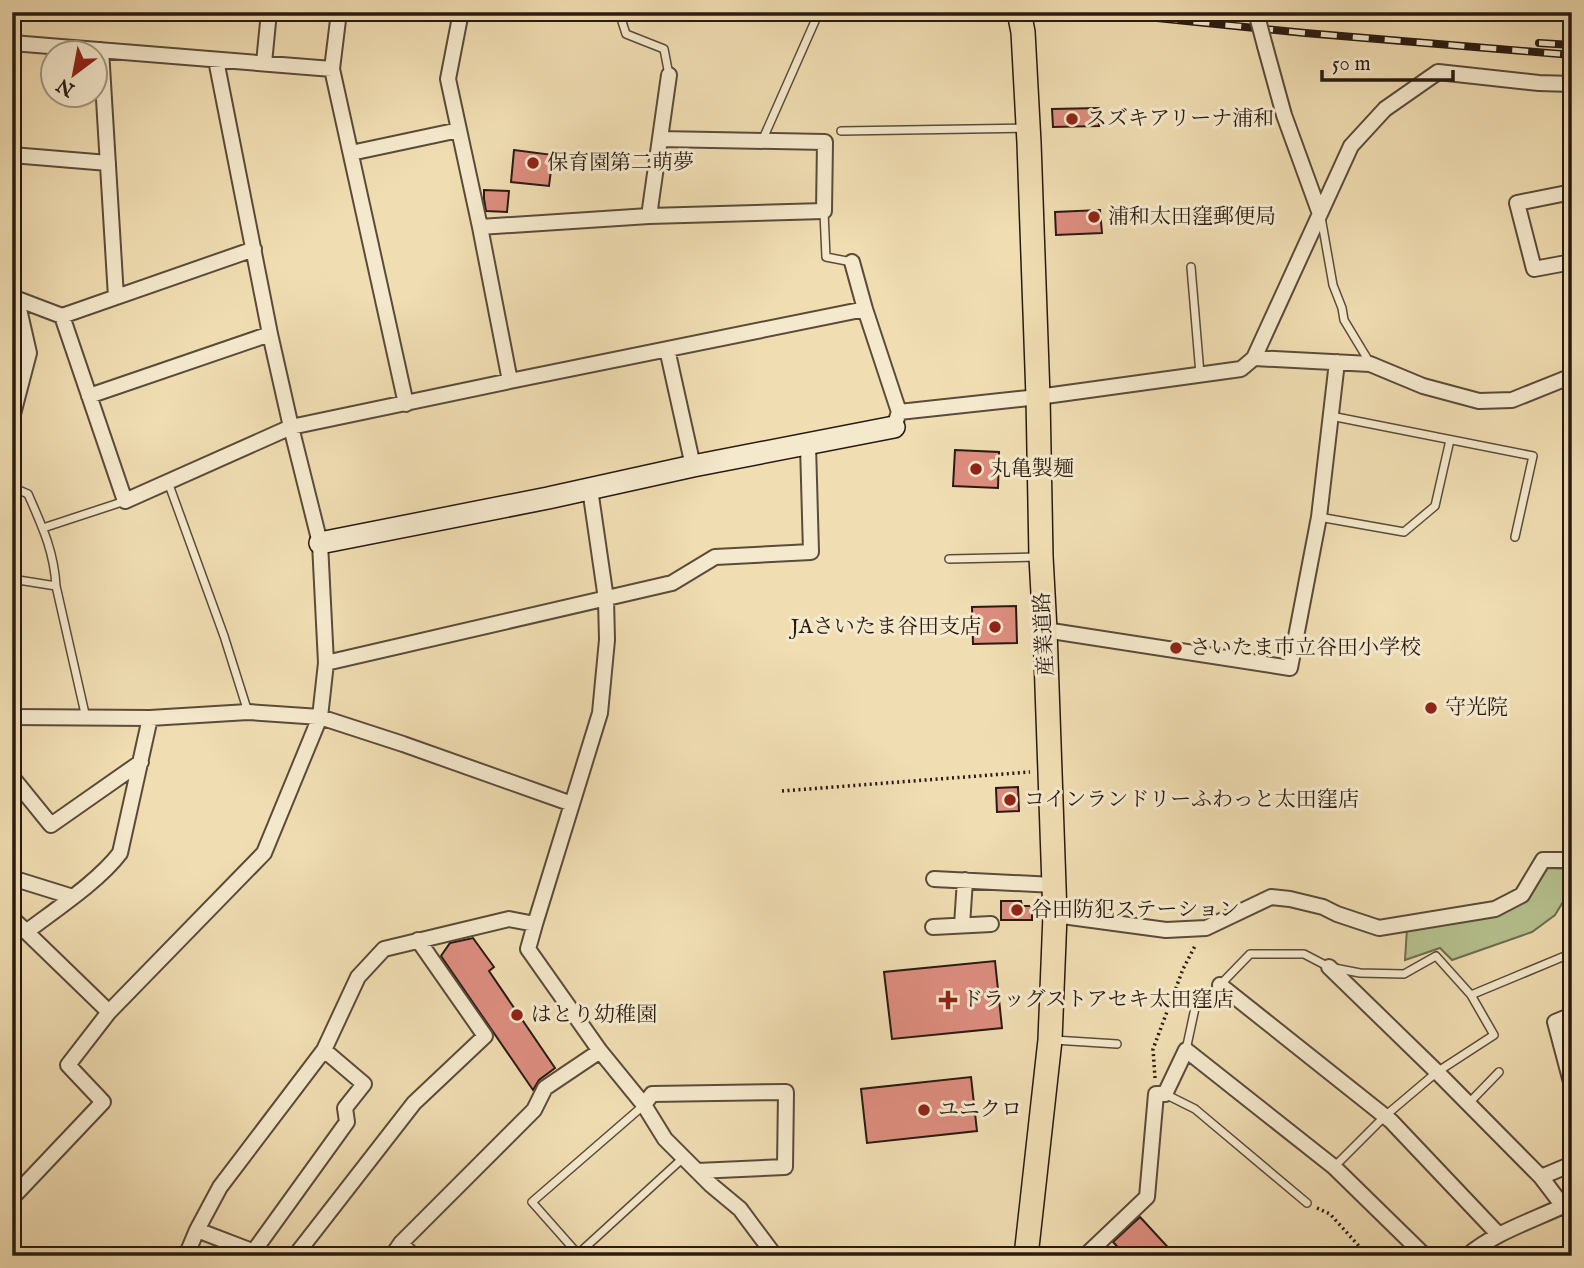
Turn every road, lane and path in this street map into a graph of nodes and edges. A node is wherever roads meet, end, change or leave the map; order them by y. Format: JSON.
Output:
{"nodes":[{"id":1,"x":270,"y":12,"type":"edge"},
{"id":2,"x":339,"y":12,"type":"edge"},
{"id":3,"x":461,"y":12,"type":"edge"},
{"id":4,"x":619,"y":12,"type":"edge"},
{"id":5,"x":819,"y":12,"type":"edge"},
{"id":6,"x":1256,"y":12,"type":"edge"},
{"id":7,"x":1020,"y":19,"type":"edge"},
{"id":8,"x":12,"y":43,"type":"edge"},
{"id":9,"x":38,"y":45,"type":"edge"},
{"id":10,"x":108,"y":51,"type":"edge"},
{"id":11,"x":216,"y":60,"type":"junction"},
{"id":12,"x":264,"y":63,"type":"junction"},
{"id":13,"x":332,"y":69,"type":"junction"},
{"id":14,"x":669,"y":75,"type":"joint"},
{"id":15,"x":1572,"y":84,"type":"edge"},
{"id":16,"x":105,"y":108,"type":"edge"},
{"id":17,"x":1028,"y":128,"type":"junction"},
{"id":18,"x":459,"y":130,"type":"junction"},
{"id":19,"x":842,"y":131,"type":"dead end"},
{"id":20,"x":660,"y":139,"type":"junction"},
{"id":21,"x":762,"y":141,"type":"junction"},
{"id":22,"x":351,"y":153,"type":"junction"},
{"id":23,"x":12,"y":155,"type":"edge"},
{"id":24,"x":108,"y":163,"type":"junction"},
{"id":25,"x":1572,"y":192,"type":"edge"},
{"id":26,"x":824,"y":211,"type":"junction"},
{"id":27,"x":1320,"y":214,"type":"junction"},
{"id":28,"x":649,"y":216,"type":"junction"},
{"id":29,"x":480,"y":227,"type":"junction"},
{"id":30,"x":254,"y":248,"type":"junction"},
{"id":31,"x":852,"y":262,"type":"joint"},
{"id":32,"x":1572,"y":262,"type":"edge"},
{"id":33,"x":1191,"y":267,"type":"dead end"},
{"id":34,"x":13,"y":297,"type":"edge"},
{"id":35,"x":116,"y":297,"type":"junction"},
{"id":36,"x":866,"y":309,"type":"junction"},
{"id":37,"x":62,"y":316,"type":"junction"},
{"id":38,"x":270,"y":334,"type":"junction"},
{"id":39,"x":667,"y":349,"type":"junction"},
{"id":40,"x":1254,"y":358,"type":"junction"},
{"id":41,"x":1337,"y":362,"type":"junction"},
{"id":42,"x":1370,"y":364,"type":"junction"},
{"id":43,"x":1200,"y":374,"type":"junction"},
{"id":44,"x":1572,"y":376,"type":"edge"},
{"id":45,"x":510,"y":380,"type":"junction"},
{"id":46,"x":89,"y":397,"type":"junction"},
{"id":47,"x":1038,"y":397,"type":"junction"},
{"id":48,"x":406,"y":404,"type":"junction"},
{"id":49,"x":1331,"y":416,"type":"junction"},
{"id":50,"x":12,"y":418,"type":"edge"},
{"id":51,"x":897,"y":419,"type":"junction"},
{"id":52,"x":291,"y":427,"type":"junction"},
{"id":53,"x":1450,"y":440,"type":"junction"},
{"id":54,"x":808,"y":444,"type":"junction"},
{"id":55,"x":693,"y":466,"type":"junction"},
{"id":56,"x":168,"y":482,"type":"junction"},
{"id":57,"x":12,"y":487,"type":"edge"},
{"id":58,"x":590,"y":489,"type":"junction"},
{"id":59,"x":125,"y":501,"type":"junction"},
{"id":60,"x":1319,"y":517,"type":"junction"},
{"id":61,"x":43,"y":528,"type":"junction"},
{"id":62,"x":1515,"y":537,"type":"dead end"},
{"id":63,"x":320,"y":543,"type":"junction"},
{"id":64,"x":1041,"y":557,"type":"junction"},
{"id":65,"x":948,"y":559,"type":"dead end"},
{"id":66,"x":12,"y":579,"type":"edge"},
{"id":67,"x":56,"y":586,"type":"junction"},
{"id":68,"x":606,"y":598,"type":"junction"},
{"id":69,"x":1045,"y":630,"type":"junction"},
{"id":70,"x":326,"y":663,"type":"junction"},
{"id":71,"x":248,"y":712,"type":"junction"},
{"id":72,"x":12,"y":717,"type":"edge"},
{"id":73,"x":320,"y":717,"type":"junction"},
{"id":74,"x":86,"y":718,"type":"junction"},
{"id":75,"x":150,"y":718,"type":"junction"},
{"id":76,"x":141,"y":762,"type":"junction"},
{"id":77,"x":1050,"y":770,"type":"junction"},
{"id":78,"x":12,"y":777,"type":"edge"},
{"id":79,"x":782,"y":791,"type":"dead end"},
{"id":80,"x":572,"y":804,"type":"junction"},
{"id":81,"x":1572,"y":860,"type":"edge"},
{"id":82,"x":12,"y":878,"type":"edge"},
{"id":83,"x":934,"y":879,"type":"dead end"},
{"id":84,"x":965,"y":880,"type":"junction"},
{"id":85,"x":1054,"y":885,"type":"junction"},
{"id":86,"x":73,"y":897,"type":"junction"},
{"id":87,"x":1055,"y":915,"type":"junction"},
{"id":88,"x":12,"y":918,"type":"edge"},
{"id":89,"x":536,"y":924,"type":"junction"},
{"id":90,"x":990,"y":924,"type":"dead end"},
{"id":91,"x":962,"y":925,"type":"junction"},
{"id":92,"x":933,"y":927,"type":"dead end"},
{"id":93,"x":1206,"y":928,"type":"junction"},
{"id":94,"x":26,"y":932,"type":"junction"},
{"id":95,"x":418,"y":940,"type":"junction"},
{"id":96,"x":1572,"y":953,"type":"edge"},
{"id":97,"x":1329,"y":967,"type":"junction"},
{"id":98,"x":1220,"y":985,"type":"junction"},
{"id":99,"x":1471,"y":995,"type":"junction"},
{"id":100,"x":109,"y":1012,"type":"junction"},
{"id":101,"x":1572,"y":1015,"type":"edge"},
{"id":102,"x":1050,"y":1040,"type":"junction"},
{"id":103,"x":1116,"y":1044,"type":"dead end"},
{"id":104,"x":324,"y":1050,"type":"junction"},
{"id":105,"x":1186,"y":1050,"type":"junction"},
{"id":106,"x":600,"y":1051,"type":"junction"},
{"id":107,"x":1437,"y":1072,"type":"junction"},
{"id":108,"x":1499,"y":1072,"type":"dead end"},
{"id":109,"x":1572,"y":1086,"type":"edge"},
{"id":110,"x":1160,"y":1094,"type":"junction"},
{"id":111,"x":1469,"y":1103,"type":"junction"},
{"id":112,"x":643,"y":1105,"type":"junction"},
{"id":113,"x":1385,"y":1116,"type":"junction"},
{"id":114,"x":683,"y":1158,"type":"junction"},
{"id":115,"x":1572,"y":1164,"type":"edge"},
{"id":116,"x":1334,"y":1167,"type":"junction"},
{"id":117,"x":697,"y":1171,"type":"junction"},
{"id":118,"x":1541,"y":1177,"type":"junction"},
{"id":119,"x":12,"y":1198,"type":"edge"},
{"id":120,"x":1307,"y":1203,"type":"joint"},
{"id":121,"x":1567,"y":1208,"type":"edge"},
{"id":122,"x":197,"y":1230,"type":"junction"},
{"id":123,"x":1499,"y":1236,"type":"junction"},
{"id":124,"x":397,"y":1250,"type":"edge"},
{"id":125,"x":259,"y":1254,"type":"edge"},
{"id":126,"x":186,"y":1256,"type":"edge"},
{"id":127,"x":295,"y":1256,"type":"edge"},
{"id":128,"x":413,"y":1256,"type":"edge"},
{"id":129,"x":775,"y":1256,"type":"edge"},
{"id":130,"x":1026,"y":1256,"type":"edge"},
{"id":131,"x":1085,"y":1256,"type":"edge"},
{"id":132,"x":1368,"y":1256,"type":"edge"},
{"id":133,"x":1425,"y":1256,"type":"edge"},
{"id":134,"x":1467,"y":1256,"type":"edge"}],
"edges":[{"from":1,"to":12,"type":"street"},
{"from":2,"to":13,"type":"street"},
{"from":3,"to":18,"type":"street"},
{"from":4,"to":14,"type":"lane"},
{"from":5,"to":21,"type":"lane"},
{"from":6,"to":27,"type":"street","bridge":true},
{"from":7,"to":17,"type":"main road","name":"産業道路"},
{"from":8,"to":9,"type":"street"},
{"from":10,"to":11,"type":"street"},
{"from":11,"to":12,"type":"street"},
{"from":11,"to":30,"type":"street"},
{"from":12,"to":13,"type":"street"},
{"from":13,"to":22,"type":"street"},
{"from":14,"to":20,"type":"street"},
{"from":15,"to":27,"type":"street"},
{"from":16,"to":24,"type":"street"},
{"from":17,"to":19,"type":"lane"},
{"from":17,"to":47,"type":"main road","name":"産業道路"},
{"from":18,"to":22,"type":"street"},
{"from":18,"to":29,"type":"street"},
{"from":20,"to":21,"type":"street"},
{"from":20,"to":28,"type":"street"},
{"from":21,"to":26,"type":"street"},
{"from":22,"to":48,"type":"street"},
{"from":23,"to":24,"type":"street"},
{"from":24,"to":35,"type":"street"},
{"from":25,"to":32,"type":"street"},
{"from":26,"to":28,"type":"street"},
{"from":26,"to":31,"type":"lane"},
{"from":27,"to":40,"type":"street"},
{"from":27,"to":42,"type":"lane"},
{"from":28,"to":29,"type":"street"},
{"from":29,"to":45,"type":"street"},
{"from":30,"to":35,"type":"street"},
{"from":30,"to":38,"type":"street"},
{"from":31,"to":36,"type":"street"},
{"from":33,"to":43,"type":"lane"},
{"from":34,"to":37,"type":"street"},
{"from":34,"to":50,"type":"street"},
{"from":35,"to":37,"type":"street"},
{"from":36,"to":39,"type":"street"},
{"from":36,"to":51,"type":"street"},
{"from":37,"to":46,"type":"street"},
{"from":38,"to":46,"type":"street"},
{"from":38,"to":52,"type":"street"},
{"from":39,"to":45,"type":"street"},
{"from":39,"to":55,"type":"street"},
{"from":40,"to":41,"type":"street"},
{"from":40,"to":43,"type":"street"},
{"from":41,"to":42,"type":"street"},
{"from":41,"to":49,"type":"street"},
{"from":42,"to":44,"type":"street"},
{"from":43,"to":47,"type":"street"},
{"from":45,"to":48,"type":"street"},
{"from":46,"to":59,"type":"street"},
{"from":47,"to":51,"type":"street"},
{"from":47,"to":64,"type":"main road","name":"産業道路"},
{"from":48,"to":52,"type":"street"},
{"from":49,"to":53,"type":"lane"},
{"from":49,"to":60,"type":"street"},
{"from":51,"to":54,"type":"street"},
{"from":52,"to":56,"type":"street"},
{"from":52,"to":63,"type":"street"},
{"from":53,"to":60,"type":"lane"},
{"from":53,"to":62,"type":"lane"},
{"from":54,"to":55,"type":"street"},
{"from":54,"to":68,"type":"street"},
{"from":55,"to":58,"type":"street"},
{"from":56,"to":59,"type":"street"},
{"from":56,"to":71,"type":"lane"},
{"from":57,"to":61,"type":"lane"},
{"from":58,"to":63,"type":"street"},
{"from":58,"to":68,"type":"street"},
{"from":59,"to":61,"type":"lane"},
{"from":60,"to":69,"type":"street"},
{"from":61,"to":67,"type":"lane"},
{"from":63,"to":70,"type":"street"},
{"from":64,"to":65,"type":"lane"},
{"from":64,"to":69,"type":"main road","name":"産業道路"},
{"from":66,"to":67,"type":"lane"},
{"from":67,"to":74,"type":"lane"},
{"from":68,"to":70,"type":"street"},
{"from":68,"to":80,"type":"street"},
{"from":69,"to":77,"type":"main road","name":"産業道路"},
{"from":70,"to":73,"type":"street"},
{"from":71,"to":73,"type":"street"},
{"from":71,"to":75,"type":"street"},
{"from":72,"to":74,"type":"street"},
{"from":73,"to":80,"type":"street"},
{"from":73,"to":100,"type":"street"},
{"from":74,"to":75,"type":"street"},
{"from":75,"to":76,"type":"street"},
{"from":76,"to":78,"type":"street"},
{"from":76,"to":86,"type":"street"},
{"from":77,"to":79,"type":"path"},
{"from":77,"to":85,"type":"main road","name":"産業道路"},
{"from":80,"to":89,"type":"street"},
{"from":81,"to":93,"type":"street"},
{"from":82,"to":86,"type":"street"},
{"from":83,"to":84,"type":"street"},
{"from":84,"to":85,"type":"street"},
{"from":84,"to":91,"type":"street"},
{"from":85,"to":87,"type":"main road","name":"産業道路"},
{"from":86,"to":94,"type":"street"},
{"from":87,"to":93,"type":"street"},
{"from":87,"to":102,"type":"main road","name":"産業道路"},
{"from":88,"to":94,"type":"street"},
{"from":89,"to":95,"type":"street"},
{"from":89,"to":106,"type":"street"},
{"from":90,"to":91,"type":"street"},
{"from":91,"to":92,"type":"street"},
{"from":93,"to":110,"type":"path"},
{"from":94,"to":100,"type":"street"},
{"from":95,"to":104,"type":"street"},
{"from":95,"to":127,"type":"street"},
{"from":96,"to":99,"type":"lane"},
{"from":97,"to":98,"type":"lane"},
{"from":97,"to":99,"type":"lane"},
{"from":97,"to":107,"type":"street"},
{"from":98,"to":105,"type":"lane"},
{"from":98,"to":113,"type":"street"},
{"from":99,"to":107,"type":"lane"},
{"from":100,"to":119,"type":"street"},
{"from":101,"to":109,"type":"street"},
{"from":102,"to":103,"type":"lane"},
{"from":102,"to":130,"type":"main road","name":"産業道路"},
{"from":104,"to":122,"type":"street"},
{"from":104,"to":125,"type":"street"},
{"from":105,"to":110,"type":"street"},
{"from":105,"to":116,"type":"street"},
{"from":106,"to":112,"type":"street"},
{"from":106,"to":124,"type":"street"},
{"from":107,"to":111,"type":"street"},
{"from":107,"to":113,"type":"lane"},
{"from":108,"to":111,"type":"lane"},
{"from":110,"to":120,"type":"lane"},
{"from":110,"to":131,"type":"street"},
{"from":111,"to":118,"type":"street"},
{"from":112,"to":114,"type":"street"},
{"from":112,"to":114,"type":"lane"},
{"from":112,"to":117,"type":"street"},
{"from":113,"to":116,"type":"lane"},
{"from":113,"to":123,"type":"street"},
{"from":114,"to":117,"type":"street"},
{"from":115,"to":118,"type":"street"},
{"from":116,"to":133,"type":"street"},
{"from":117,"to":129,"type":"street"},
{"from":118,"to":121,"type":"street"},
{"from":120,"to":132,"type":"path"},
{"from":121,"to":123,"type":"street"},
{"from":122,"to":125,"type":"street"},
{"from":122,"to":126,"type":"street"},
{"from":123,"to":134,"type":"street"},
{"from":124,"to":128,"type":"street"}]}
